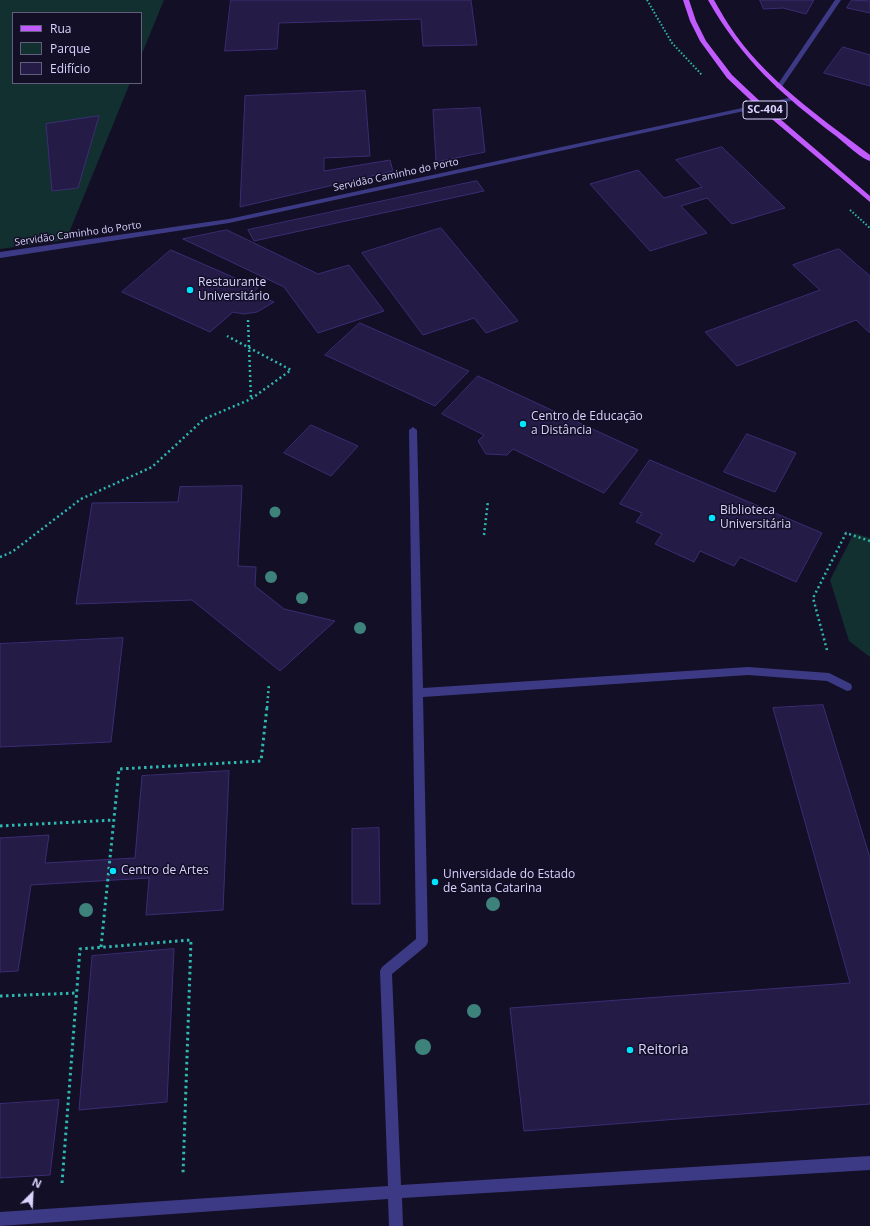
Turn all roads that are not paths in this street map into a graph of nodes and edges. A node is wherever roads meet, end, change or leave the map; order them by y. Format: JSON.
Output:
{"nodes":[{"id":1,"x":686,"y":0,"type":"edge"},
{"id":2,"x":711,"y":0,"type":"edge"},
{"id":3,"x":838,"y":0,"type":"edge"},
{"id":4,"x":779,"y":87,"type":"junction"},
{"id":5,"x":794,"y":99,"type":"junction"},
{"id":6,"x":759,"y":106,"type":"junction"},
{"id":7,"x":870,"y":160,"type":"edge"},
{"id":8,"x":870,"y":200,"type":"edge"},
{"id":9,"x":0,"y":255,"type":"edge"},
{"id":10,"x":413,"y":430,"type":"dead end"},
{"id":11,"x":847,"y":687,"type":"dead end"},
{"id":12,"x":417,"y":693,"type":"junction"},
{"id":13,"x":870,"y":1162,"type":"edge"},
{"id":14,"x":395,"y":1192,"type":"junction"},
{"id":15,"x":0,"y":1219,"type":"edge"},
{"id":16,"x":396,"y":1226,"type":"edge"}],
"edges":[{"from":1,"to":6,"type":"main road","number":"SC-404"},
{"from":2,"to":4,"type":"main road","number":"SC-404"},
{"from":3,"to":4,"type":"street"},
{"from":4,"to":5,"type":"main road","number":"SC-404"},
{"from":5,"to":6,"type":"street","name":"Servidão Caminho do Porto"},
{"from":5,"to":7,"type":"main road","number":"SC-404"},
{"from":6,"to":8,"type":"main road","number":"SC-404"},
{"from":6,"to":9,"type":"street","name":"Servidão Caminho do Porto"},
{"from":10,"to":12,"type":"street"},
{"from":11,"to":12,"type":"street"},
{"from":12,"to":14,"type":"street"},
{"from":13,"to":14,"type":"street"},
{"from":14,"to":15,"type":"street"},
{"from":14,"to":16,"type":"street"}]}
